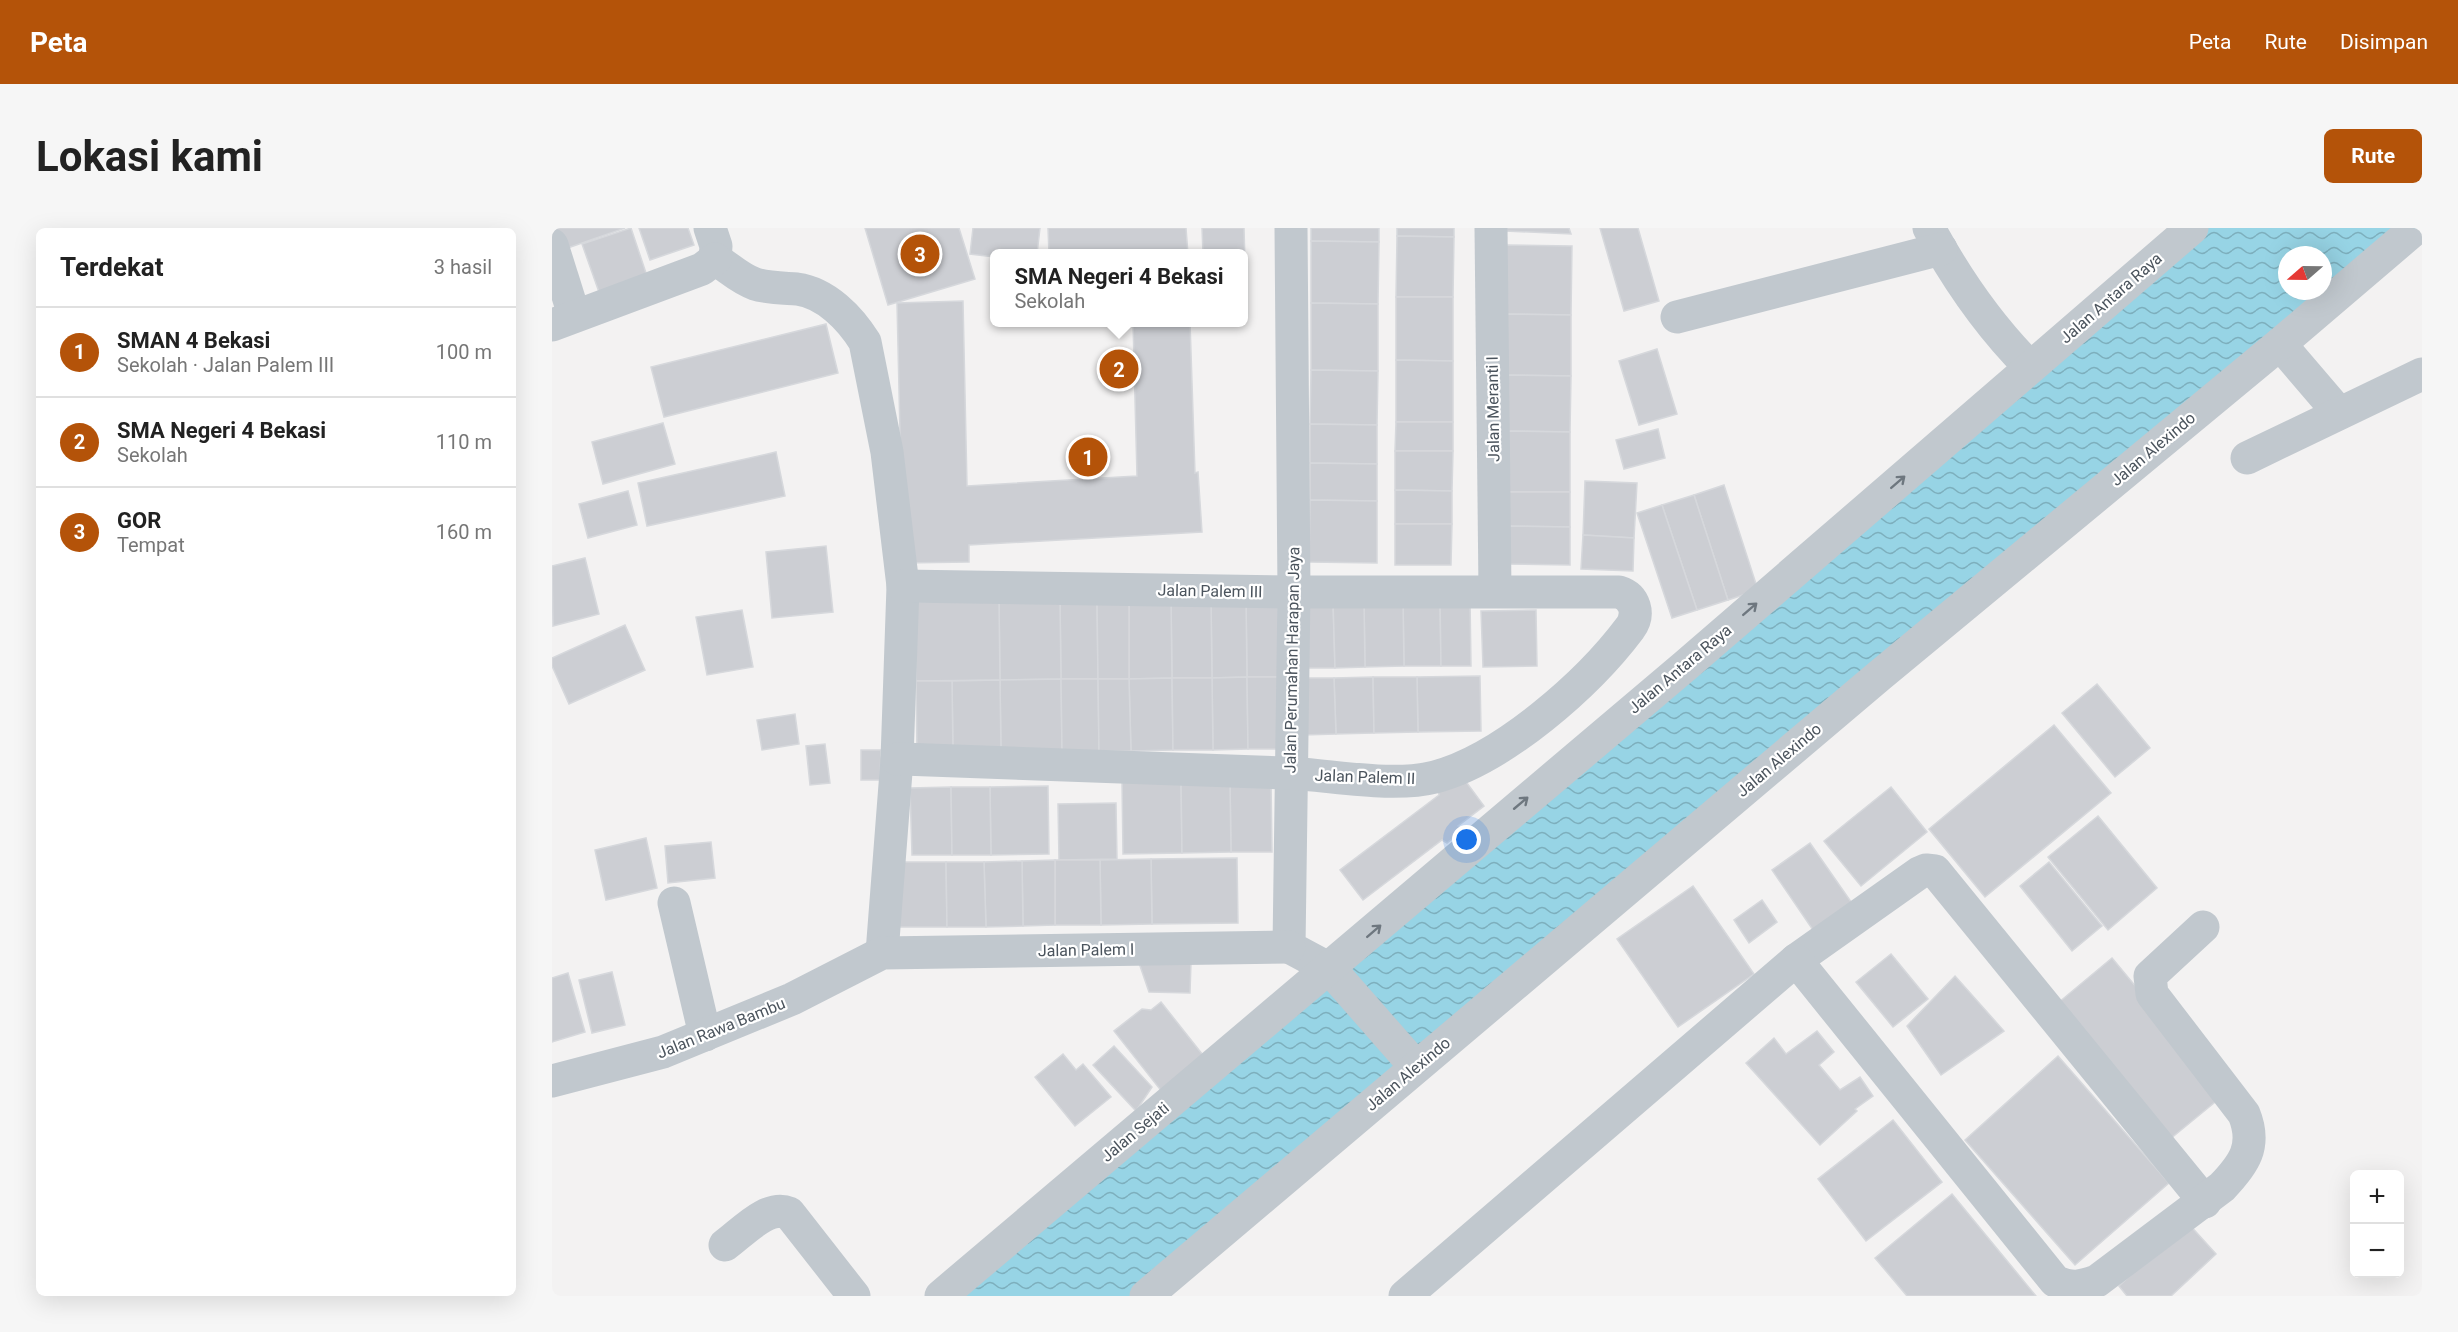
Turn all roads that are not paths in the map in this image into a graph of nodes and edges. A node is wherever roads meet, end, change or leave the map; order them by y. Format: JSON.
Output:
{"nodes":[{"id":1,"x":1291,"y":228,"type":"edge"},
{"id":2,"x":1491,"y":228,"type":"edge"},
{"id":3,"x":2192,"y":228,"type":"edge"},
{"id":4,"x":2416,"y":228,"type":"edge"},
{"id":5,"x":1935,"y":239,"type":"edge"},
{"id":6,"x":712,"y":244,"type":"edge"},
{"id":7,"x":552,"y":245,"type":"edge"},
{"id":8,"x":1677,"y":317,"type":"dead end"},
{"id":9,"x":563,"y":320,"type":"edge"},
{"id":10,"x":2280,"y":344,"type":"junction"},
{"id":11,"x":2030,"y":368,"type":"junction"},
{"id":12,"x":2422,"y":374,"type":"edge"},
{"id":13,"x":2339,"y":413,"type":"junction"},
{"id":14,"x":2247,"y":458,"type":"dead end"},
{"id":15,"x":903,"y":586,"type":"junction"},
{"id":16,"x":1495,"y":590,"type":"junction"},
{"id":17,"x":1294,"y":592,"type":"junction"},
{"id":18,"x":1633,"y":624,"type":"joint"},
{"id":19,"x":897,"y":759,"type":"junction"},
{"id":20,"x":1291,"y":773,"type":"junction"},
{"id":21,"x":674,"y":903,"type":"dead end"},
{"id":22,"x":2203,"y":927,"type":"dead end"},
{"id":23,"x":1289,"y":946,"type":"junction"},
{"id":24,"x":882,"y":953,"type":"junction"},
{"id":25,"x":1796,"y":960,"type":"junction"},
{"id":26,"x":1340,"y":980,"type":"junction"},
{"id":27,"x":705,"y":1035,"type":"junction"},
{"id":28,"x":1416,"y":1067,"type":"junction"},
{"id":29,"x":552,"y":1081,"type":"edge"},
{"id":30,"x":2205,"y":1202,"type":"junction"},
{"id":31,"x":725,"y":1245,"type":"dead end"},
{"id":32,"x":854,"y":1296,"type":"edge"},
{"id":33,"x":941,"y":1296,"type":"edge"},
{"id":34,"x":1146,"y":1296,"type":"edge"},
{"id":35,"x":1405,"y":1296,"type":"edge"}],
"edges":[{"from":1,"to":17,"type":"street","name":"Jalan Perumahan Harapan Jaya"},
{"from":2,"to":16,"type":"street","name":"Jalan Meranti I"},
{"from":3,"to":11,"type":"street","name":"Jalan Antara Raya"},
{"from":4,"to":10,"type":"street","name":"Jalan Alexindo"},
{"from":5,"to":8,"type":"street"},
{"from":5,"to":11,"type":"street"},
{"from":6,"to":9,"type":"street"},
{"from":6,"to":15,"type":"street"},
{"from":7,"to":9,"type":"street"},
{"from":10,"to":13,"type":"street"},
{"from":10,"to":28,"type":"street","name":"Jalan Alexindo"},
{"from":26,"to":11,"type":"street","name":"Jalan Antara Raya","one_way":true},
{"from":12,"to":13,"type":"street"},
{"from":13,"to":14,"type":"street"},
{"from":15,"to":17,"type":"street","name":"Jalan Palem III"},
{"from":15,"to":19,"type":"street"},
{"from":16,"to":17,"type":"street","name":"Jalan Palem III"},
{"from":16,"to":18,"type":"street","name":"Jalan Palem III"},
{"from":17,"to":20,"type":"street","name":"Jalan Perumahan Harapan Jaya"},
{"from":18,"to":20,"type":"street","name":"Jalan Palem II"},
{"from":19,"to":20,"type":"street","name":"Jalan Palem II"},
{"from":19,"to":24,"type":"street"},
{"from":20,"to":23,"type":"street","name":"Jalan Perumahan Harapan Jaya"},
{"from":21,"to":27,"type":"street"},
{"from":22,"to":30,"type":"street"},
{"from":23,"to":24,"type":"street","name":"Jalan Palem I"},
{"from":23,"to":26,"type":"street"},
{"from":24,"to":27,"type":"street","name":"Jalan Rawa Bambu"},
{"from":25,"to":30,"type":"street"},
{"from":25,"to":30,"type":"street"},
{"from":25,"to":35,"type":"street"},
{"from":26,"to":28,"type":"street"},
{"from":26,"to":33,"type":"street","name":"Jalan Sejati"},
{"from":27,"to":29,"type":"street","name":"Jalan Rawa Bambu"},
{"from":28,"to":34,"type":"street","name":"Jalan Alexindo"},
{"from":31,"to":32,"type":"street"}]}
